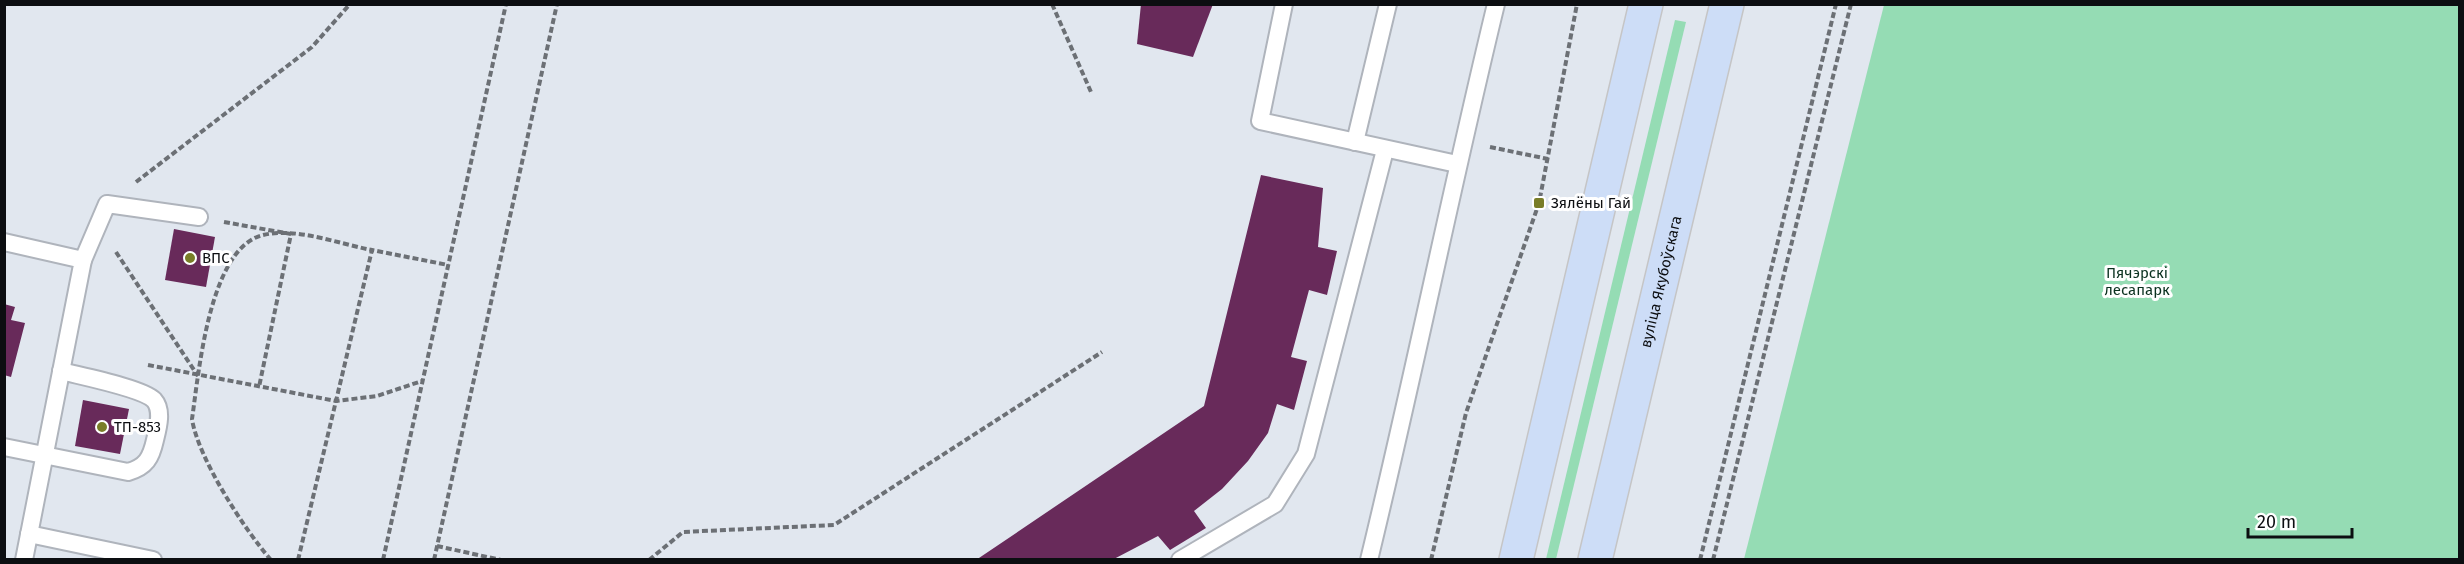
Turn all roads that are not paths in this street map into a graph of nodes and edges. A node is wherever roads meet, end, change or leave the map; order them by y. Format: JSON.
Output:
{"nodes":[{"id":1,"x":1284,"y":4,"type":"edge"},
{"id":2,"x":1388,"y":4,"type":"edge"},
{"id":3,"x":1496,"y":4,"type":"edge"},
{"id":4,"x":1646,"y":4,"type":"edge"},
{"id":5,"x":1727,"y":4,"type":"edge"},
{"id":6,"x":1355,"y":142,"type":"junction"},
{"id":7,"x":1385,"y":150,"type":"junction"},
{"id":8,"x":1457,"y":164,"type":"junction"},
{"id":9,"x":200,"y":217,"type":"road end"},
{"id":10,"x":4,"y":242,"type":"edge"},
{"id":11,"x":83,"y":260,"type":"junction"},
{"id":12,"x":61,"y":371,"type":"junction"},
{"id":13,"x":4,"y":447,"type":"edge"},
{"id":14,"x":45,"y":456,"type":"junction"},
{"id":15,"x":29,"y":534,"type":"junction"},
{"id":16,"x":24,"y":560,"type":"edge"},
{"id":17,"x":153,"y":560,"type":"edge"},
{"id":18,"x":1180,"y":560,"type":"edge"},
{"id":19,"x":1369,"y":560,"type":"edge"},
{"id":20,"x":1516,"y":560,"type":"edge"},
{"id":21,"x":1595,"y":560,"type":"edge"}],
"edges":[{"from":1,"to":6,"type":"lane"},
{"from":2,"to":6,"type":"lane"},
{"from":3,"to":8,"type":"lane"},
{"from":4,"to":20,"type":"main road"},
{"from":5,"to":21,"type":"main road","name":"вуліца Якубоўскага"},
{"from":6,"to":7,"type":"lane"},
{"from":7,"to":8,"type":"lane"},
{"from":7,"to":18,"type":"lane"},
{"from":8,"to":19,"type":"lane"},
{"from":9,"to":11,"type":"lane"},
{"from":10,"to":11,"type":"lane"},
{"from":11,"to":12,"type":"lane"},
{"from":12,"to":14,"type":"lane"},
{"from":12,"to":14,"type":"lane"},
{"from":13,"to":14,"type":"lane"},
{"from":14,"to":15,"type":"lane"},
{"from":15,"to":16,"type":"lane"},
{"from":15,"to":17,"type":"lane"}]}
